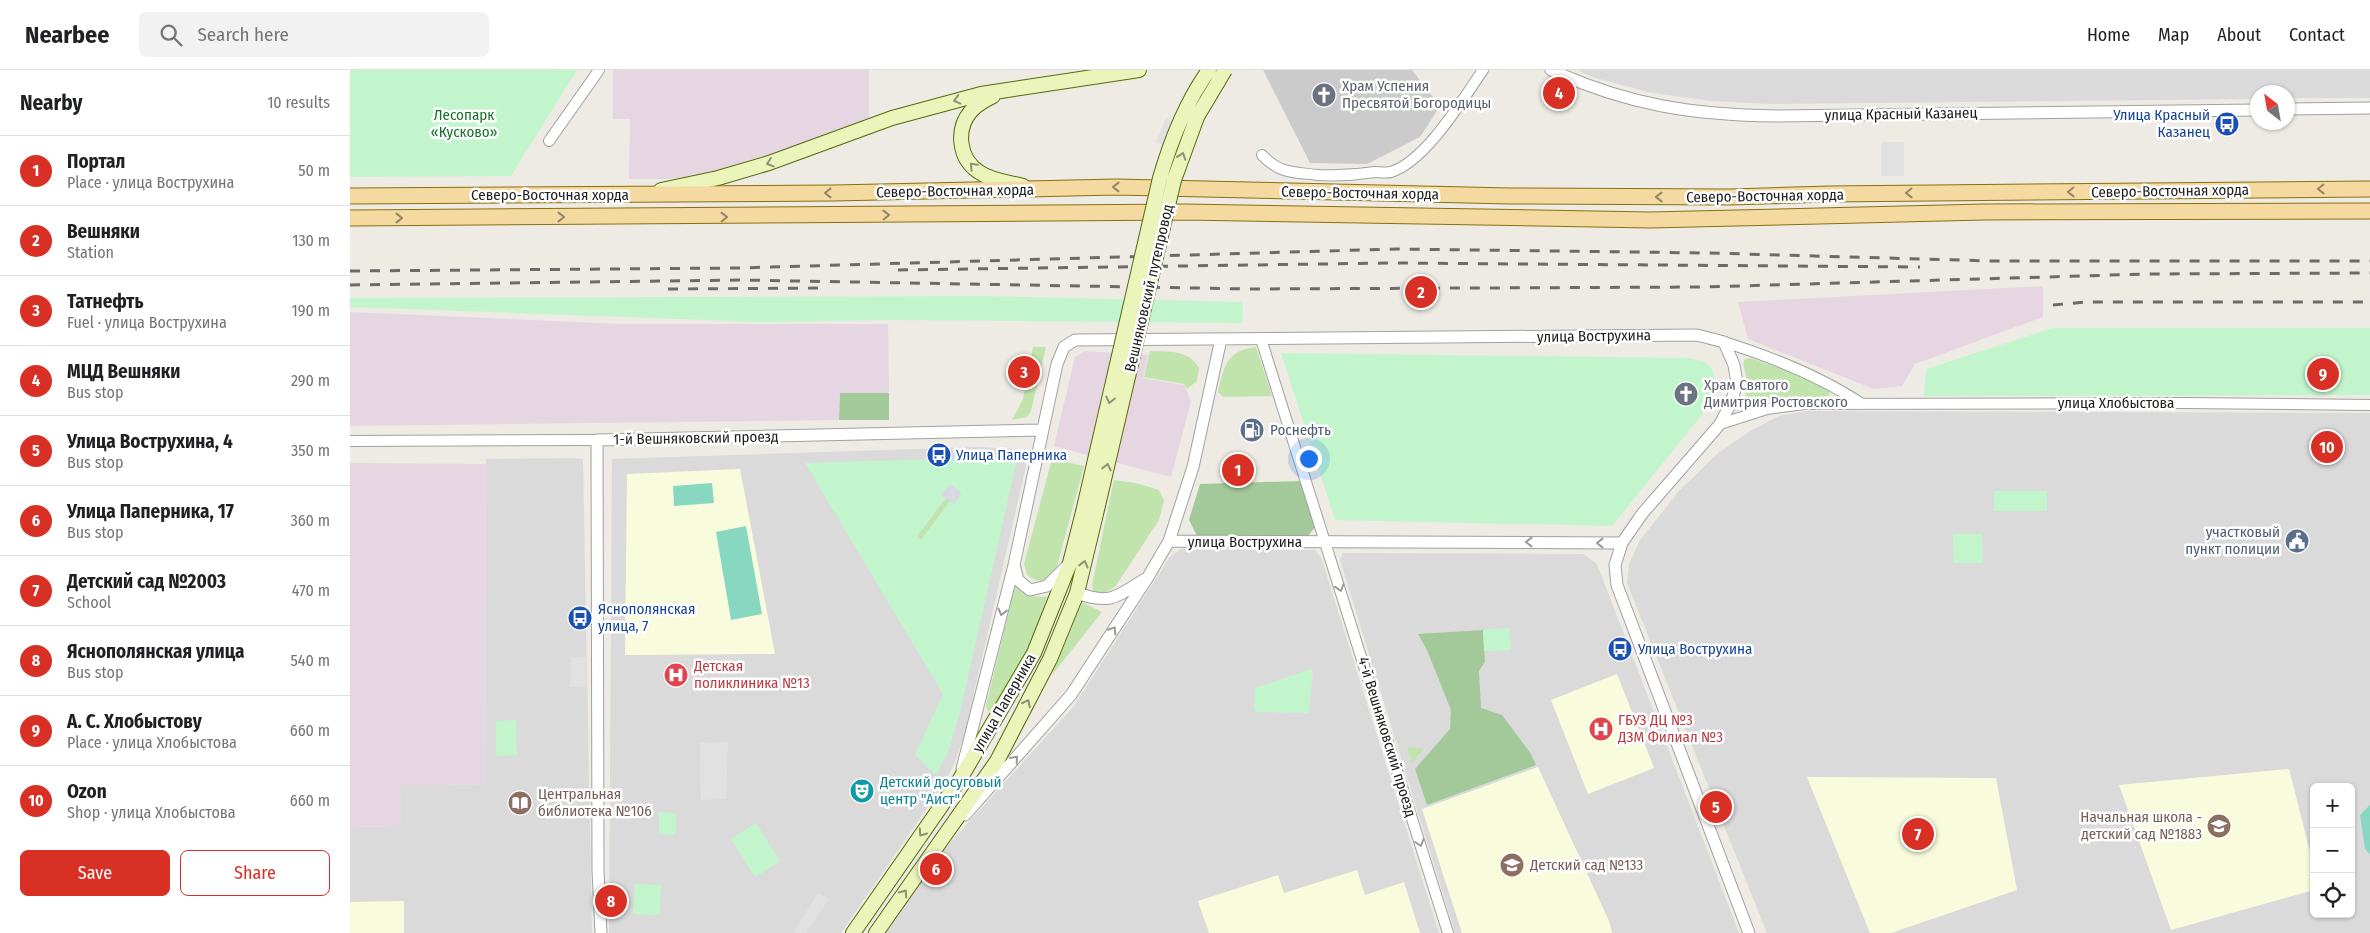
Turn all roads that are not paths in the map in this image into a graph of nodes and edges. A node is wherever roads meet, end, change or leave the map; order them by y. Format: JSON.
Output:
{"nodes":[{"id":1,"x":599,"y":70,"type":"edge"},
{"id":2,"x":1139,"y":70,"type":"edge"},
{"id":3,"x":1209,"y":70,"type":"edge"},
{"id":4,"x":1225,"y":70,"type":"edge"},
{"id":5,"x":1483,"y":70,"type":"edge"},
{"id":6,"x":1551,"y":70,"type":"edge"},
{"id":7,"x":1005,"y":90,"type":"junction"},
{"id":8,"x":2370,"y":108,"type":"edge"},
{"id":9,"x":2295,"y":109,"type":"edge"},
{"id":10,"x":2250,"y":110,"type":"edge"},
{"id":11,"x":549,"y":140,"type":"dead end"},
{"id":12,"x":1262,"y":155,"type":"dead end"},
{"id":13,"x":1034,"y":189,"type":"junction"},
{"id":14,"x":2370,"y":189,"type":"edge"},
{"id":15,"x":633,"y":194,"type":"junction"},
{"id":16,"x":350,"y":196,"type":"edge"},
{"id":17,"x":2370,"y":211,"type":"edge"},
{"id":18,"x":350,"y":218,"type":"edge"},
{"id":19,"x":1221,"y":339,"type":"junction"},
{"id":20,"x":1261,"y":340,"type":"junction"},
{"id":21,"x":1724,"y":342,"type":"junction"},
{"id":22,"x":1862,"y":404,"type":"junction"},
{"id":23,"x":2370,"y":405,"type":"edge"},
{"id":24,"x":1720,"y":424,"type":"junction"},
{"id":25,"x":1043,"y":430,"type":"junction"},
{"id":26,"x":598,"y":440,"type":"junction"},
{"id":27,"x":350,"y":441,"type":"edge"},
{"id":28,"x":1090,"y":513,"type":"junction"},
{"id":29,"x":1169,"y":541,"type":"junction"},
{"id":30,"x":1325,"y":542,"type":"junction"},
{"id":31,"x":1622,"y":543,"type":"junction"},
{"id":32,"x":1070,"y":563,"type":"junction"},
{"id":33,"x":1014,"y":565,"type":"junction"},
{"id":34,"x":1148,"y":577,"type":"junction"},
{"id":35,"x":1076,"y":593,"type":"junction"},
{"id":36,"x":960,"y":779,"type":"junction"},
{"id":37,"x":936,"y":848,"type":"junction"},
{"id":38,"x":601,"y":933,"type":"edge"},
{"id":39,"x":853,"y":933,"type":"edge"},
{"id":40,"x":876,"y":933,"type":"edge"},
{"id":41,"x":1448,"y":933,"type":"edge"},
{"id":42,"x":1749,"y":933,"type":"edge"}],
"edges":[{"from":1,"to":11,"type":"street"},
{"from":2,"to":7,"type":"main road"},
{"from":3,"to":28,"type":"main road","name":"Вешняковский путепровод","one_way":true,"bridge":true},
{"from":28,"to":4,"type":"main road","name":"Вешняковский путепровод","one_way":true,"bridge":true},
{"from":5,"to":12,"type":"street"},
{"from":6,"to":10,"type":"street","name":"улица Красный Казанец"},
{"from":13,"to":7,"type":"main road","one_way":true},
{"from":7,"to":15,"type":"main road","one_way":true},
{"from":8,"to":9,"type":"street"},
{"from":14,"to":13,"type":"main road","name":"Северо-Восточная хорда","one_way":true},
{"from":13,"to":15,"type":"main road","name":"Северо-Восточная хорда","one_way":true},
{"from":15,"to":16,"type":"main road","name":"Северо-Восточная хорда"},
{"from":18,"to":17,"type":"main road","name":"Северо-Восточная хорда","one_way":true},
{"from":19,"to":20,"type":"street","name":"улица Вострухина"},
{"from":19,"to":25,"type":"street","name":"улица Вострухина"},
{"from":19,"to":29,"type":"street","name":"улица Вострухина"},
{"from":20,"to":21,"type":"street","name":"улица Вострухина"},
{"from":20,"to":30,"type":"street","name":"4-й Вешняковский проезд"},
{"from":21,"to":22,"type":"street"},
{"from":21,"to":24,"type":"street"},
{"from":22,"to":23,"type":"street","name":"улица Хлобыстова"},
{"from":22,"to":24,"type":"street","name":"улица Хлобыстова"},
{"from":24,"to":31,"type":"street"},
{"from":25,"to":26,"type":"street","name":"1-й Вешняковский проезд"},
{"from":25,"to":33,"type":"street","name":"улица Вострухина"},
{"from":26,"to":27,"type":"street","name":"1-й Вешняковский проезд"},
{"from":26,"to":38,"type":"street"},
{"from":28,"to":32,"type":"main road","name":"улица Паперника"},
{"from":35,"to":28,"type":"main road","name":"улица Паперника","one_way":true},
{"from":29,"to":30,"type":"street","name":"улица Вострухина"},
{"from":29,"to":34,"type":"street","name":"улица Вострухина"},
{"from":31,"to":30,"type":"street","name":"улица Вострухина","one_way":true},
{"from":30,"to":41,"type":"street","name":"4-й Вешняковский проезд","one_way":true},
{"from":31,"to":42,"type":"street"},
{"from":32,"to":33,"type":"street"},
{"from":32,"to":36,"type":"main road","name":"улица Паперника"},
{"from":33,"to":36,"type":"street","name":"улица Вострухина","one_way":true},
{"from":34,"to":35,"type":"street"},
{"from":37,"to":34,"type":"street","name":"улица Вострухина","one_way":true},
{"from":37,"to":35,"type":"main road","name":"улица Паперника","one_way":true},
{"from":36,"to":39,"type":"main road","name":"улица Паперника","one_way":true},
{"from":40,"to":37,"type":"main road","name":"улица Паперника","one_way":true}]}
